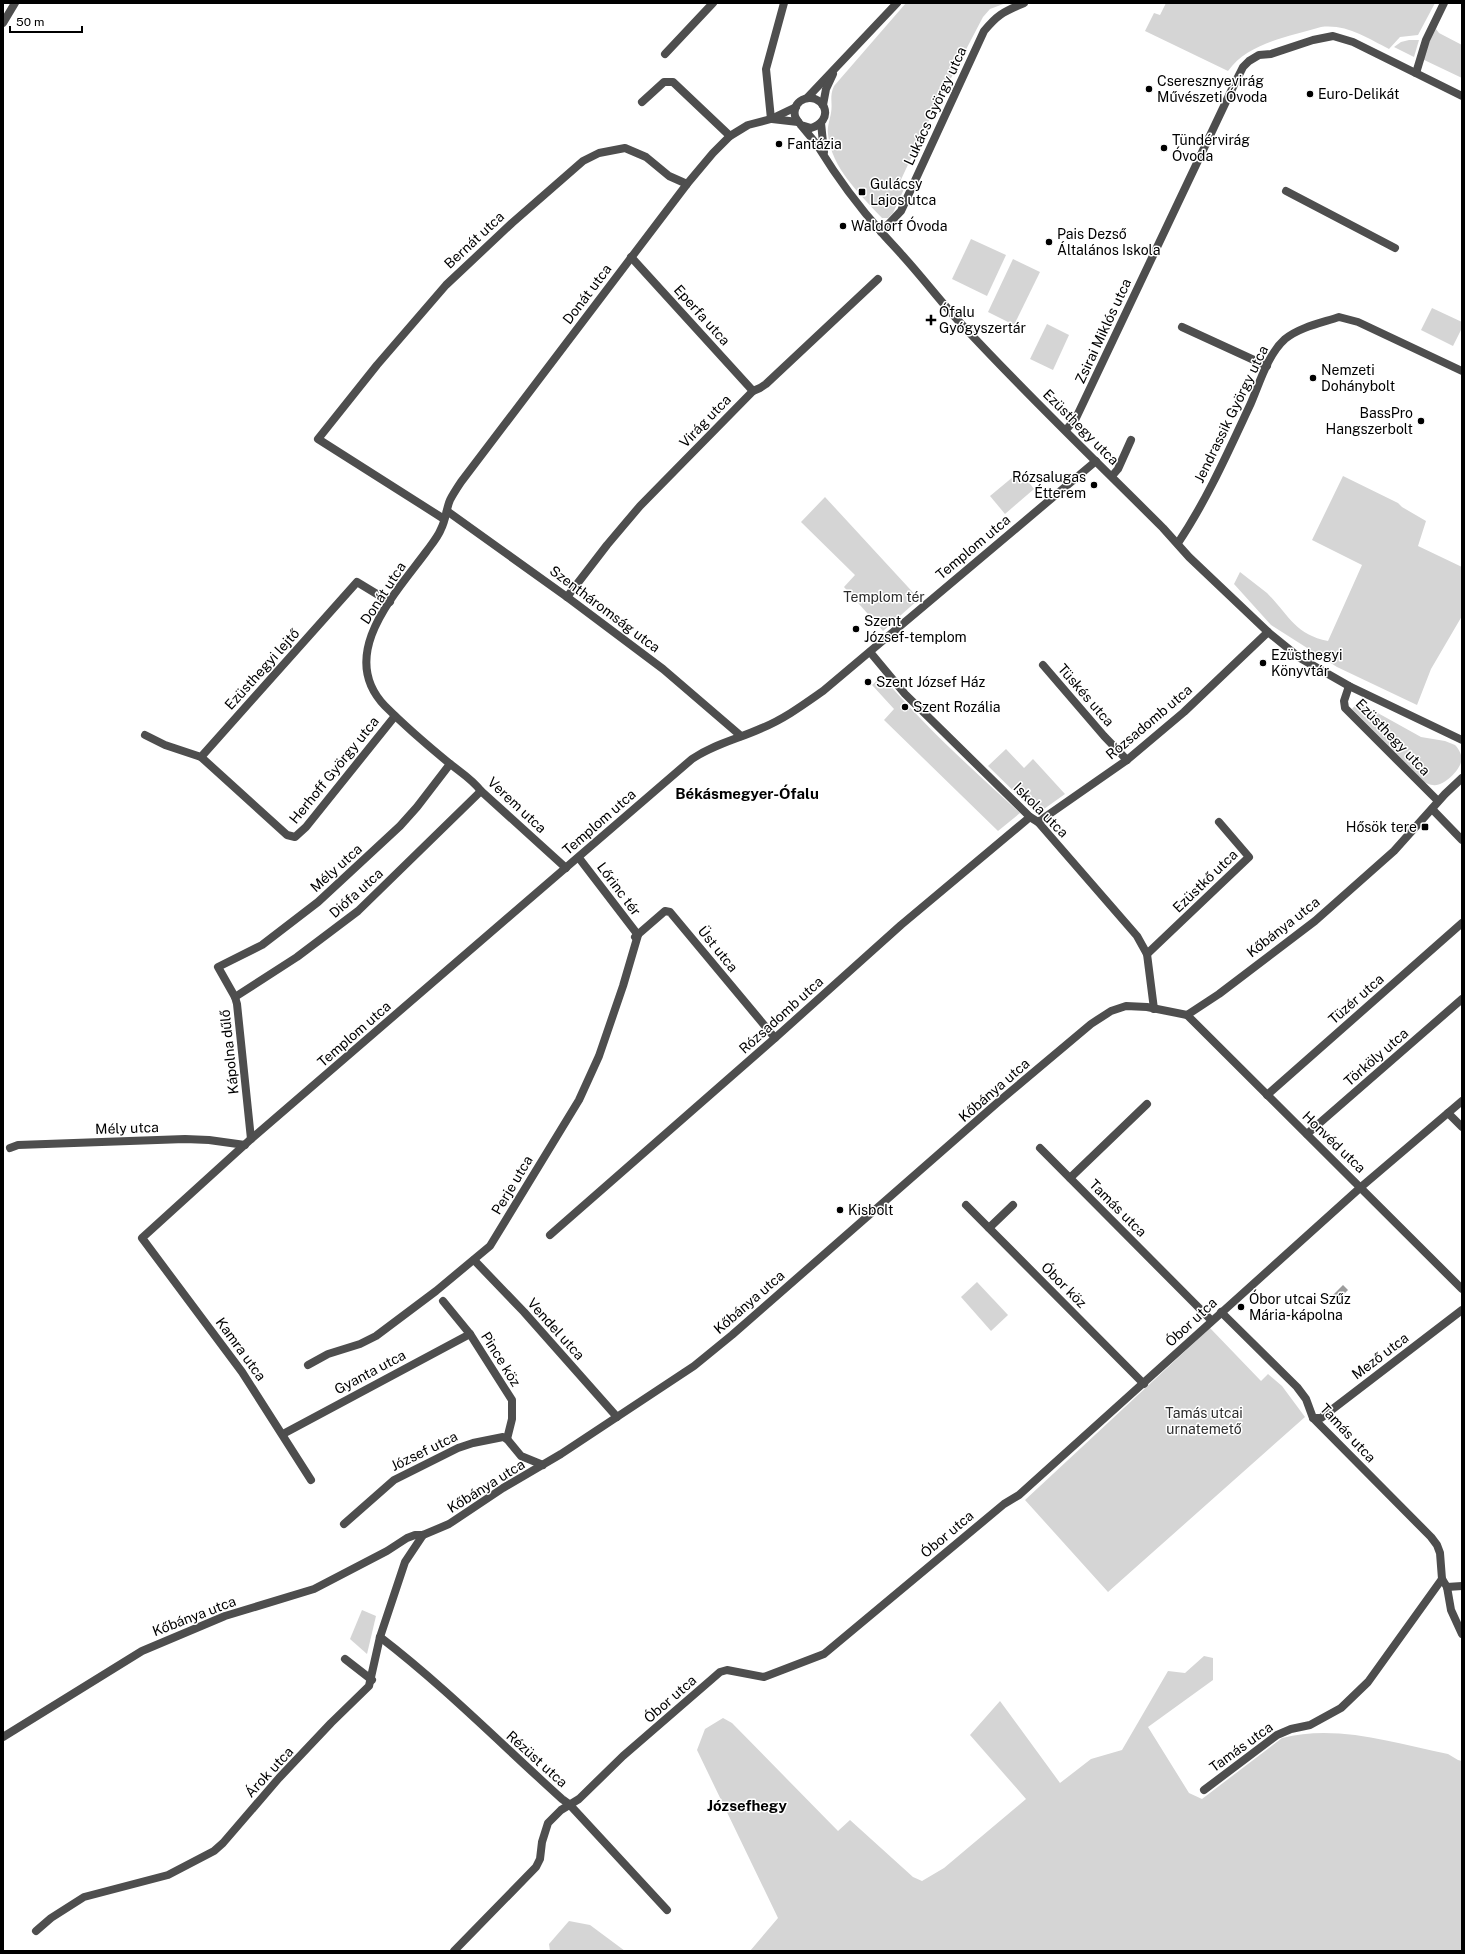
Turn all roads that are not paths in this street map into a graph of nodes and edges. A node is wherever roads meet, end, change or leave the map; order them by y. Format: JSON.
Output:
{"nodes":[{"id":1,"x":15,"y":3,"type":"edge"},
{"id":2,"x":712,"y":3,"type":"edge"},
{"id":3,"x":784,"y":3,"type":"edge"},
{"id":4,"x":897,"y":3,"type":"edge"},
{"id":5,"x":1024,"y":3,"type":"edge"},
{"id":6,"x":1444,"y":3,"type":"edge"},
{"id":7,"x":3,"y":24,"type":"edge"},
{"id":8,"x":665,"y":54,"type":"dead end"},
{"id":9,"x":835,"y":70,"type":"junction"},
{"id":10,"x":1416,"y":73,"type":"junction"},
{"id":11,"x":1462,"y":96,"type":"edge"},
{"id":12,"x":807,"y":98,"type":"junction"},
{"id":13,"x":642,"y":102,"type":"dead end"},
{"id":14,"x":823,"y":105,"type":"junction"},
{"id":15,"x":796,"y":107,"type":"junction"},
{"id":16,"x":771,"y":118,"type":"junction"},
{"id":17,"x":800,"y":123,"type":"junction"},
{"id":18,"x":821,"y":123,"type":"junction"},
{"id":19,"x":730,"y":136,"type":"junction"},
{"id":20,"x":825,"y":157,"type":"junction"},
{"id":21,"x":687,"y":184,"type":"junction"},
{"id":22,"x":1286,"y":191,"type":"dead end"},
{"id":23,"x":881,"y":232,"type":"junction"},
{"id":24,"x":1395,"y":248,"type":"dead end"},
{"id":25,"x":631,"y":257,"type":"junction"},
{"id":26,"x":878,"y":279,"type":"dead end"},
{"id":27,"x":1182,"y":327,"type":"dead end"},
{"id":28,"x":1267,"y":366,"type":"junction"},
{"id":29,"x":1462,"y":371,"type":"edge"},
{"id":30,"x":753,"y":391,"type":"junction"},
{"id":31,"x":1066,"y":430,"type":"junction"},
{"id":32,"x":318,"y":439,"type":"joint"},
{"id":33,"x":1131,"y":440,"type":"dead end"},
{"id":34,"x":1096,"y":461,"type":"junction"},
{"id":35,"x":1112,"y":476,"type":"junction"},
{"id":36,"x":445,"y":515,"type":"junction"},
{"id":37,"x":1178,"y":543,"type":"junction"},
{"id":38,"x":567,"y":597,"type":"junction"},
{"id":39,"x":390,"y":602,"type":"junction"},
{"id":40,"x":1268,"y":632,"type":"junction"},
{"id":41,"x":870,"y":652,"type":"junction"},
{"id":42,"x":1043,"y":665,"type":"dead end"},
{"id":43,"x":1349,"y":686,"type":"junction"},
{"id":44,"x":396,"y":716,"type":"junction"},
{"id":45,"x":145,"y":735,"type":"dead end"},
{"id":46,"x":741,"y":736,"type":"junction"},
{"id":47,"x":1462,"y":740,"type":"edge"},
{"id":48,"x":201,"y":758,"type":"junction"},
{"id":49,"x":1127,"y":760,"type":"junction"},
{"id":50,"x":450,"y":764,"type":"junction"},
{"id":51,"x":1462,"y":778,"type":"edge"},
{"id":52,"x":480,"y":791,"type":"junction"},
{"id":53,"x":1438,"y":801,"type":"junction"},
{"id":54,"x":1432,"y":809,"type":"junction"},
{"id":55,"x":1030,"y":817,"type":"junction"},
{"id":56,"x":1038,"y":822,"type":"junction"},
{"id":57,"x":1220,"y":822,"type":"dead end"},
{"id":58,"x":1462,"y":840,"type":"edge"},
{"id":59,"x":579,"y":858,"type":"junction"},
{"id":60,"x":566,"y":868,"type":"junction"},
{"id":61,"x":1462,"y":923,"type":"edge"},
{"id":62,"x":636,"y":936,"type":"junction"},
{"id":63,"x":1147,"y":954,"type":"junction"},
{"id":64,"x":218,"y":967,"type":"joint"},
{"id":65,"x":235,"y":996,"type":"junction"},
{"id":66,"x":1462,"y":999,"type":"edge"},
{"id":67,"x":1154,"y":1009,"type":"junction"},
{"id":68,"x":1187,"y":1015,"type":"junction"},
{"id":69,"x":775,"y":1038,"type":"junction"},
{"id":70,"x":1266,"y":1095,"type":"junction"},
{"id":71,"x":1462,"y":1102,"type":"edge"},
{"id":72,"x":1146,"y":1104,"type":"dead end"},
{"id":73,"x":1448,"y":1113,"type":"junction"},
{"id":74,"x":1462,"y":1127,"type":"edge"},
{"id":75,"x":1307,"y":1134,"type":"junction"},
{"id":76,"x":251,"y":1139,"type":"junction"},
{"id":77,"x":245,"y":1145,"type":"junction"},
{"id":78,"x":10,"y":1148,"type":"dead end"},
{"id":79,"x":1040,"y":1148,"type":"dead end"},
{"id":80,"x":1070,"y":1178,"type":"junction"},
{"id":81,"x":1361,"y":1187,"type":"junction"},
{"id":82,"x":966,"y":1205,"type":"dead end"},
{"id":83,"x":1013,"y":1205,"type":"dead end"},
{"id":84,"x":990,"y":1228,"type":"junction"},
{"id":85,"x":550,"y":1235,"type":"dead end"},
{"id":86,"x":142,"y":1238,"type":"joint"},
{"id":87,"x":474,"y":1260,"type":"junction"},
{"id":88,"x":1462,"y":1289,"type":"edge"},
{"id":89,"x":443,"y":1301,"type":"dead end"},
{"id":90,"x":1462,"y":1310,"type":"edge"},
{"id":91,"x":1221,"y":1312,"type":"junction"},
{"id":92,"x":1212,"y":1320,"type":"junction"},
{"id":93,"x":470,"y":1334,"type":"junction"},
{"id":94,"x":308,"y":1365,"type":"dead end"},
{"id":95,"x":1144,"y":1384,"type":"junction"},
{"id":96,"x":616,"y":1417,"type":"junction"},
{"id":97,"x":1313,"y":1418,"type":"junction"},
{"id":98,"x":283,"y":1434,"type":"junction"},
{"id":99,"x":508,"y":1439,"type":"junction"},
{"id":100,"x":543,"y":1465,"type":"junction"},
{"id":101,"x":311,"y":1480,"type":"dead end"},
{"id":102,"x":344,"y":1524,"type":"dead end"},
{"id":103,"x":423,"y":1535,"type":"junction"},
{"id":104,"x":1442,"y":1579,"type":"junction"},
{"id":105,"x":1462,"y":1586,"type":"edge"},
{"id":106,"x":1447,"y":1587,"type":"junction"},
{"id":107,"x":1462,"y":1634,"type":"edge"},
{"id":108,"x":380,"y":1637,"type":"junction"},
{"id":109,"x":345,"y":1659,"type":"dead end"},
{"id":110,"x":372,"y":1680,"type":"junction"},
{"id":111,"x":3,"y":1737,"type":"edge"},
{"id":112,"x":1204,"y":1790,"type":"dead end"},
{"id":113,"x":569,"y":1804,"type":"junction"},
{"id":114,"x":667,"y":1910,"type":"dead end"},
{"id":115,"x":36,"y":1931,"type":"dead end"},
{"id":116,"x":454,"y":1951,"type":"edge"}],
"edges":[{"from":1,"to":7,"type":"street"},
{"from":2,"to":8,"type":"street"},
{"from":3,"to":16,"type":"street"},
{"from":4,"to":9,"type":"street"},
{"from":5,"to":23,"type":"street","name":"Lukács György utca"},
{"from":6,"to":10,"type":"street"},
{"from":9,"to":12,"type":"street"},
{"from":9,"to":14,"type":"street"},
{"from":10,"to":11,"type":"street","name":"Zsirai Miklós utca"},
{"from":10,"to":31,"type":"street","name":"Zsirai Miklós utca"},
{"from":12,"to":14,"type":"street"},
{"from":12,"to":15,"type":"street"},
{"from":13,"to":19,"type":"street"},
{"from":14,"to":18,"type":"street"},
{"from":15,"to":16,"type":"street","name":"Donát utca"},
{"from":15,"to":17,"type":"street"},
{"from":16,"to":17,"type":"street","name":"Donát utca"},
{"from":16,"to":19,"type":"street","name":"Donát utca"},
{"from":17,"to":18,"type":"street"},
{"from":17,"to":20,"type":"street","name":"Ezüsthegy utca"},
{"from":18,"to":20,"type":"street","name":"Ezüsthegy utca"},
{"from":19,"to":21,"type":"street","name":"Donát utca"},
{"from":20,"to":23,"type":"street","name":"Ezüsthegy utca"},
{"from":21,"to":25,"type":"street","name":"Donát utca"},
{"from":21,"to":32,"type":"street","name":"Bernát utca"},
{"from":22,"to":24,"type":"street"},
{"from":23,"to":31,"type":"street","name":"Ezüsthegy utca"},
{"from":25,"to":30,"type":"street","name":"Eperfa utca"},
{"from":25,"to":36,"type":"street","name":"Donát utca"},
{"from":26,"to":30,"type":"street","name":"Virág utca"},
{"from":27,"to":28,"type":"street"},
{"from":28,"to":29,"type":"street","name":"Jendrassik György utca"},
{"from":28,"to":37,"type":"street","name":"Jendrassik György utca"},
{"from":30,"to":38,"type":"street","name":"Virág utca"},
{"from":31,"to":34,"type":"street","name":"Ezüsthegy utca"},
{"from":32,"to":36,"type":"street","name":"Szentháromság utca"},
{"from":33,"to":35,"type":"street"},
{"from":34,"to":35,"type":"street","name":"Ezüsthegy utca"},
{"from":34,"to":41,"type":"street","name":"Templom utca"},
{"from":35,"to":37,"type":"street","name":"Ezüsthegy utca"},
{"from":36,"to":38,"type":"street","name":"Szentháromság utca"},
{"from":36,"to":39,"type":"street","name":"Donát utca"},
{"from":37,"to":40,"type":"street","name":"Ezüsthegy utca"},
{"from":38,"to":46,"type":"street","name":"Szentháromság utca"},
{"from":39,"to":44,"type":"street","name":"Donát utca"},
{"from":39,"to":48,"type":"street","name":"Ezüsthegyi lejtő"},
{"from":40,"to":43,"type":"street","name":"Ezüsthegy utca"},
{"from":40,"to":49,"type":"street","name":"Rózsadomb utca"},
{"from":41,"to":46,"type":"street","name":"Templom utca"},
{"from":41,"to":55,"type":"street","name":"Iskola utca"},
{"from":42,"to":49,"type":"street","name":"Tüskés utca"},
{"from":43,"to":47,"type":"street","name":"Ezüsthegy utca"},
{"from":43,"to":53,"type":"street","name":"Ezüsthegy utca"},
{"from":44,"to":48,"type":"street","name":"Herhoff György utca"},
{"from":44,"to":50,"type":"street","name":"Donát utca"},
{"from":45,"to":48,"type":"street"},
{"from":46,"to":59,"type":"street","name":"Templom utca"},
{"from":49,"to":56,"type":"street","name":"Rózsadomb utca"},
{"from":50,"to":52,"type":"street","name":"Verem utca"},
{"from":50,"to":64,"type":"street","name":"Mély utca"},
{"from":51,"to":53,"type":"street"},
{"from":52,"to":60,"type":"street","name":"Verem utca"},
{"from":52,"to":65,"type":"street","name":"Diófa utca"},
{"from":53,"to":54,"type":"street","name":"Kőbánya utca"},
{"from":54,"to":58,"type":"street"},
{"from":54,"to":68,"type":"street","name":"Kőbánya utca"},
{"from":55,"to":56,"type":"street","name":"Iskola utca"},
{"from":55,"to":69,"type":"street","name":"Rózsadomb utca"},
{"from":56,"to":63,"type":"street","name":"Iskola utca"},
{"from":57,"to":63,"type":"street","name":"Ezüstkő utca"},
{"from":59,"to":60,"type":"street","name":"Templom utca"},
{"from":59,"to":62,"type":"street","name":"Lőrinc tér"},
{"from":60,"to":76,"type":"street","name":"Templom utca"},
{"from":61,"to":70,"type":"street","name":"Tüzér utca"},
{"from":62,"to":69,"type":"street","name":"Üst utca"},
{"from":62,"to":87,"type":"street","name":"Perje utca"},
{"from":63,"to":67,"type":"street","name":"Iskola utca"},
{"from":64,"to":65,"type":"street","name":"Kápolna dűlő"},
{"from":65,"to":76,"type":"street","name":"Kápolna dűlő"},
{"from":66,"to":75,"type":"street","name":"Törköly utca"},
{"from":67,"to":68,"type":"street","name":"Kőbánya utca"},
{"from":67,"to":96,"type":"street","name":"Kőbánya utca"},
{"from":68,"to":70,"type":"street","name":"Honvéd utca"},
{"from":69,"to":85,"type":"street","name":"Rózsadomb utca"},
{"from":70,"to":75,"type":"street","name":"Honvéd utca"},
{"from":71,"to":73,"type":"street","name":"Óbor utca"},
{"from":72,"to":80,"type":"street"},
{"from":73,"to":74,"type":"street"},
{"from":73,"to":81,"type":"street","name":"Óbor utca"},
{"from":75,"to":81,"type":"street","name":"Honvéd utca"},
{"from":76,"to":77,"type":"street","name":"Templom utca"},
{"from":77,"to":78,"type":"street","name":"Mély utca"},
{"from":77,"to":86,"type":"street","name":"Templom utca"},
{"from":79,"to":80,"type":"street","name":"Tamás utca"},
{"from":80,"to":92,"type":"street","name":"Tamás utca"},
{"from":81,"to":88,"type":"street","name":"Honvéd utca"},
{"from":81,"to":91,"type":"street","name":"Óbor utca"},
{"from":82,"to":84,"type":"street","name":"Óbor köz"},
{"from":83,"to":84,"type":"street"},
{"from":84,"to":95,"type":"street","name":"Óbor köz"},
{"from":86,"to":98,"type":"street","name":"Kamra utca"},
{"from":87,"to":94,"type":"street","name":"Perje utca"},
{"from":87,"to":96,"type":"street","name":"Vendel utca"},
{"from":89,"to":93,"type":"street","name":"Pince köz"},
{"from":90,"to":97,"type":"street","name":"Mező utca"},
{"from":91,"to":92,"type":"street","name":"Óbor utca"},
{"from":91,"to":97,"type":"street","name":"Tamás utca"},
{"from":92,"to":95,"type":"street","name":"Óbor utca"},
{"from":93,"to":98,"type":"street","name":"Gyanta utca"},
{"from":93,"to":99,"type":"street","name":"Pince köz"},
{"from":95,"to":113,"type":"street","name":"Óbor utca"},
{"from":96,"to":100,"type":"street","name":"Kőbánya utca"},
{"from":97,"to":104,"type":"street","name":"Tamás utca"},
{"from":98,"to":101,"type":"street","name":"Kamra utca"},
{"from":99,"to":100,"type":"street"},
{"from":99,"to":102,"type":"street","name":"József utca"},
{"from":100,"to":103,"type":"street","name":"Kőbánya utca"},
{"from":103,"to":108,"type":"street","name":"Árok utca"},
{"from":103,"to":111,"type":"street","name":"Kőbánya utca"},
{"from":104,"to":106,"type":"street","name":"Tamás utca"},
{"from":104,"to":112,"type":"street","name":"Tamás utca"},
{"from":105,"to":106,"type":"street"},
{"from":106,"to":107,"type":"street","name":"Tamás utca"},
{"from":108,"to":110,"type":"street","name":"Árok utca"},
{"from":108,"to":113,"type":"street","name":"Rézüst utca"},
{"from":109,"to":110,"type":"street"},
{"from":110,"to":115,"type":"street","name":"Árok utca"},
{"from":113,"to":114,"type":"street","name":"Rézüst utca"},
{"from":113,"to":116,"type":"street","name":"Óbor utca"}]}
